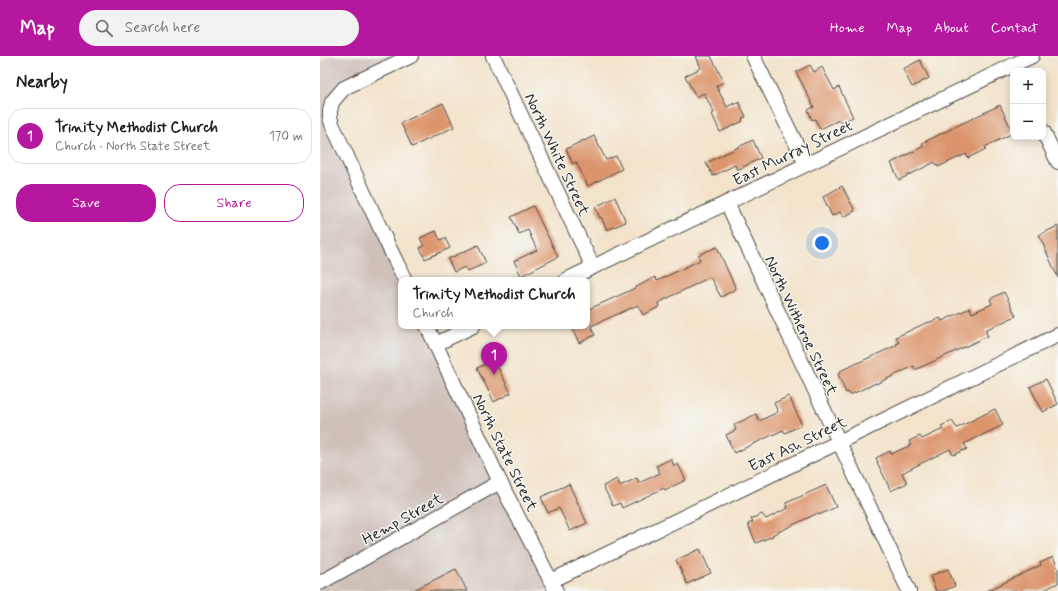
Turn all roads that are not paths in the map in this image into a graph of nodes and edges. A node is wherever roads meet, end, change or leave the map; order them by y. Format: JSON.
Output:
{"nodes":[{"id":1,"x":411,"y":56,"type":"edge"},
{"id":2,"x":493,"y":56,"type":"edge"},
{"id":3,"x":753,"y":56,"type":"edge"},
{"id":4,"x":1032,"y":56,"type":"edge"},
{"id":5,"x":1011,"y":64,"type":"edge"},
{"id":6,"x":1046,"y":137,"type":"edge"},
{"id":7,"x":1058,"y":162,"type":"edge"},
{"id":8,"x":806,"y":164,"type":"junction"},
{"id":9,"x":726,"y":203,"type":"junction"},
{"id":10,"x":593,"y":267,"type":"junction"},
{"id":11,"x":404,"y":277,"type":"edge"},
{"id":12,"x":572,"y":277,"type":"edge"},
{"id":13,"x":428,"y":329,"type":"edge"},
{"id":14,"x":467,"y":329,"type":"edge"},
{"id":15,"x":1058,"y":335,"type":"edge"},
{"id":16,"x":436,"y":344,"type":"junction"},
{"id":17,"x":839,"y":442,"type":"junction"},
{"id":18,"x":500,"y":482,"type":"junction"},
{"id":19,"x":320,"y":583,"type":"edge"},
{"id":20,"x":553,"y":586,"type":"edge"},
{"id":21,"x":909,"y":591,"type":"edge"}],
"edges":[{"from":1,"to":11,"type":"street"},
{"from":2,"to":10,"type":"street","name":"North White Street"},
{"from":3,"to":8,"type":"street"},
{"from":4,"to":5,"type":"street","name":"East Murray Street"},
{"from":5,"to":8,"type":"street","name":"East Murray Street"},
{"from":6,"to":7,"type":"street"},
{"from":8,"to":9,"type":"street","name":"East Murray Street"},
{"from":9,"to":10,"type":"street","name":"East Murray Street"},
{"from":9,"to":17,"type":"street","name":"North Witheroe Street"},
{"from":10,"to":12,"type":"street","name":"East Murray Street"},
{"from":13,"to":16,"type":"street","name":"North State Street"},
{"from":14,"to":16,"type":"street"},
{"from":15,"to":17,"type":"street","name":"East Ash Street"},
{"from":16,"to":18,"type":"street","name":"North State Street"},
{"from":17,"to":20,"type":"street","name":"East Ash Street"},
{"from":17,"to":21,"type":"street","name":"North Witheroe Street"},
{"from":18,"to":19,"type":"street","name":"Hemp Street"},
{"from":18,"to":20,"type":"street","name":"North State Street"}]}
